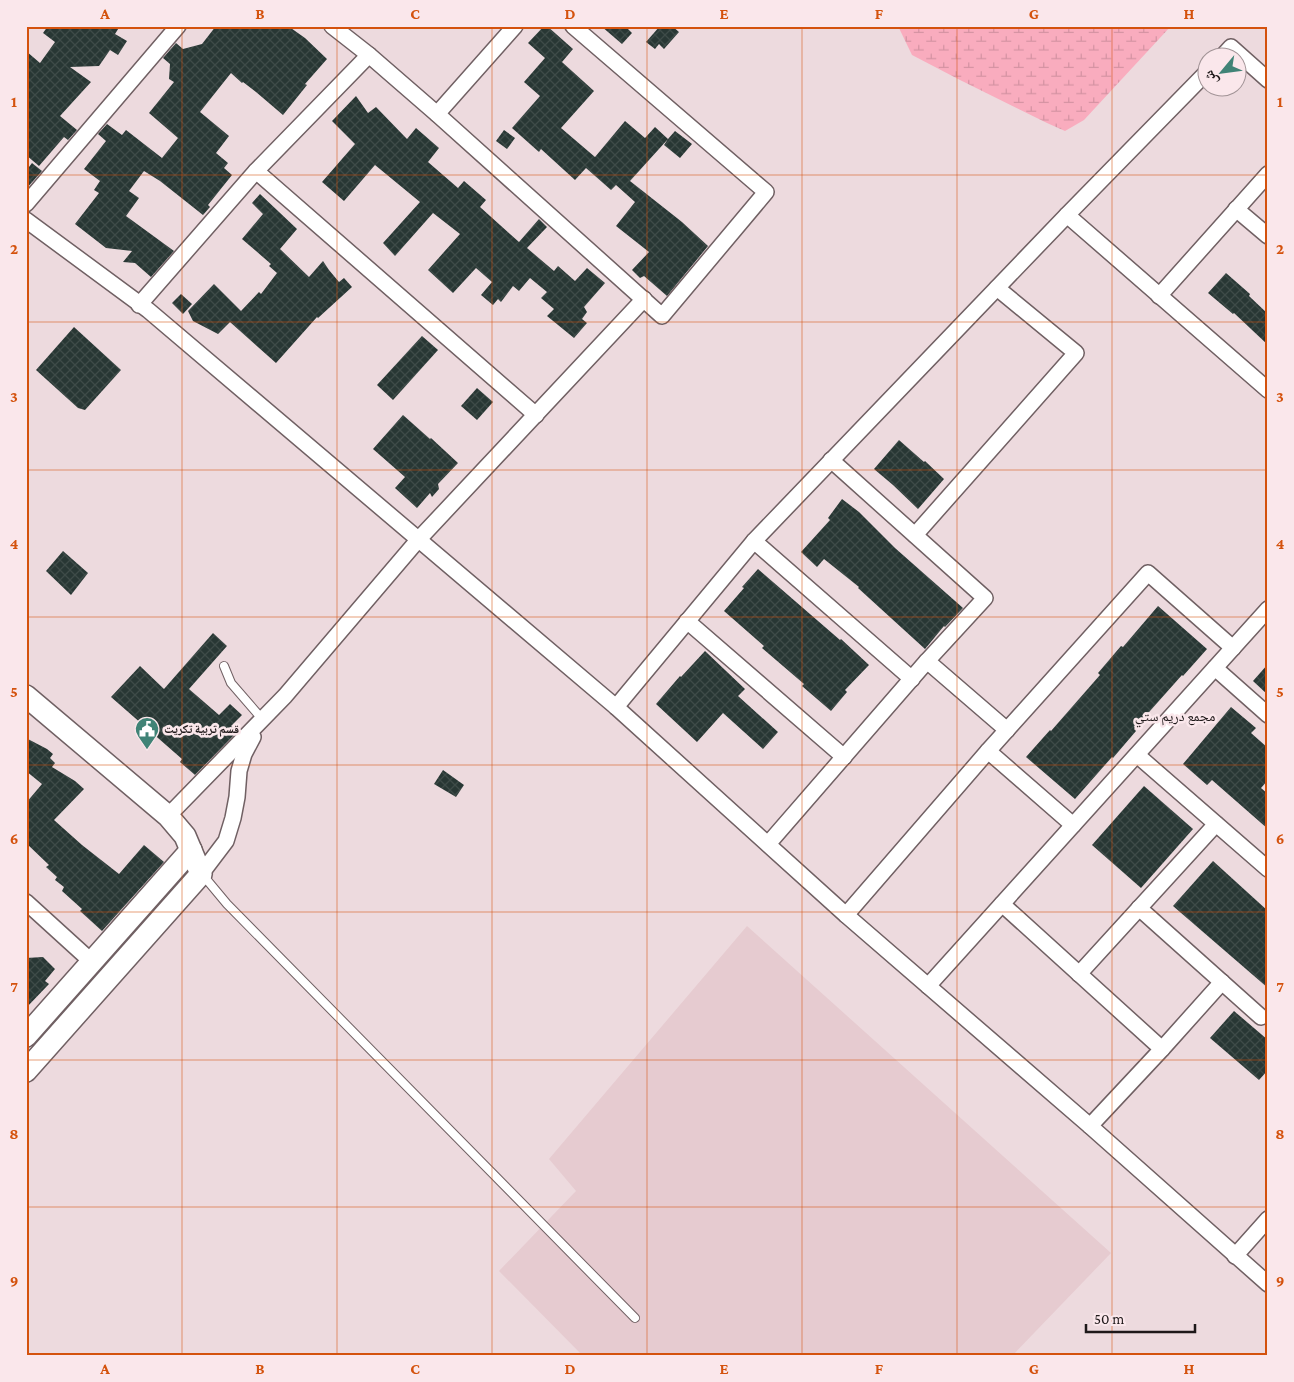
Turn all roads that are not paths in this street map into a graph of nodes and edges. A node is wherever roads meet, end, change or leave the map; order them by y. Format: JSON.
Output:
{"nodes":[{"id":1,"x":178,"y":26,"type":"edge"},
{"id":2,"x":332,"y":26,"type":"edge"},
{"id":3,"x":515,"y":26,"type":"edge"},
{"id":4,"x":573,"y":26,"type":"edge"},
{"id":5,"x":369,"y":55,"type":"junction"},
{"id":6,"x":1246,"y":60,"type":"edge"},
{"id":7,"x":1268,"y":80,"type":"edge"},
{"id":8,"x":1196,"y":83,"type":"edge"},
{"id":9,"x":437,"y":114,"type":"junction"},
{"id":10,"x":256,"y":171,"type":"junction"},
{"id":11,"x":1268,"y":174,"type":"edge"},
{"id":12,"x":26,"y":204,"type":"edge"},
{"id":13,"x":1236,"y":209,"type":"junction"},
{"id":14,"x":1067,"y":215,"type":"junction"},
{"id":15,"x":26,"y":220,"type":"edge"},
{"id":16,"x":1268,"y":236,"type":"edge"},
{"id":17,"x":997,"y":288,"type":"junction"},
{"id":18,"x":1159,"y":296,"type":"junction"},
{"id":19,"x":644,"y":299,"type":"junction"},
{"id":20,"x":139,"y":305,"type":"junction"},
{"id":21,"x":1268,"y":390,"type":"edge"},
{"id":22,"x":536,"y":415,"type":"junction"},
{"id":23,"x":831,"y":460,"type":"junction"},
{"id":24,"x":915,"y":535,"type":"junction"},
{"id":25,"x":418,"y":540,"type":"junction"},
{"id":26,"x":754,"y":541,"type":"junction"},
{"id":27,"x":1268,"y":609,"type":"edge"},
{"id":28,"x":687,"y":621,"type":"junction"},
{"id":29,"x":1233,"y":648,"type":"junction"},
{"id":30,"x":927,"y":661,"type":"junction"},
{"id":31,"x":224,"y":666,"type":"dead end"},
{"id":32,"x":1215,"y":668,"type":"junction"},
{"id":33,"x":912,"y":679,"type":"junction"},
{"id":34,"x":26,"y":696,"type":"edge"},
{"id":35,"x":616,"y":707,"type":"junction"},
{"id":36,"x":1268,"y":715,"type":"edge"},
{"id":37,"x":263,"y":720,"type":"junction"},
{"id":38,"x":1008,"y":730,"type":"junction"},
{"id":39,"x":988,"y":751,"type":"junction"},
{"id":40,"x":1137,"y":755,"type":"junction"},
{"id":41,"x":844,"y":758,"type":"junction"},
{"id":42,"x":168,"y":816,"type":"junction"},
{"id":43,"x":1216,"y":824,"type":"junction"},
{"id":44,"x":1073,"y":825,"type":"junction"},
{"id":45,"x":768,"y":844,"type":"junction"},
{"id":46,"x":190,"y":850,"type":"junction"},
{"id":47,"x":1268,"y":869,"type":"edge"},
{"id":48,"x":202,"y":874,"type":"junction"},
{"id":49,"x":26,"y":902,"type":"edge"},
{"id":50,"x":1002,"y":904,"type":"junction"},
{"id":51,"x":1139,"y":908,"type":"junction"},
{"id":52,"x":846,"y":915,"type":"junction"},
{"id":53,"x":92,"y":962,"type":"junction"},
{"id":54,"x":1079,"y":974,"type":"junction"},
{"id":55,"x":1222,"y":982,"type":"junction"},
{"id":56,"x":928,"y":986,"type":"junction"},
{"id":57,"x":1262,"y":1017,"type":"dead end"},
{"id":58,"x":26,"y":1036,"type":"edge"},
{"id":59,"x":1162,"y":1049,"type":"junction"},
{"id":60,"x":26,"y":1071,"type":"edge"},
{"id":61,"x":1090,"y":1126,"type":"junction"},
{"id":62,"x":1268,"y":1220,"type":"edge"},
{"id":63,"x":1235,"y":1256,"type":"junction"},
{"id":64,"x":1268,"y":1284,"type":"edge"},
{"id":65,"x":635,"y":1318,"type":"dead end"}],
"edges":[{"from":1,"to":12,"type":"street"},
{"from":2,"to":5,"type":"street"},
{"from":3,"to":9,"type":"street"},
{"from":4,"to":19,"type":"street"},
{"from":5,"to":9,"type":"street"},
{"from":5,"to":10,"type":"street"},
{"from":6,"to":7,"type":"street"},
{"from":8,"to":14,"type":"street"},
{"from":9,"to":19,"type":"street"},
{"from":10,"to":20,"type":"street"},
{"from":10,"to":22,"type":"street"},
{"from":11,"to":13,"type":"street"},
{"from":13,"to":16,"type":"street"},
{"from":13,"to":18,"type":"street"},
{"from":14,"to":17,"type":"street"},
{"from":14,"to":18,"type":"street"},
{"from":15,"to":20,"type":"street"},
{"from":17,"to":23,"type":"street"},
{"from":17,"to":24,"type":"street"},
{"from":18,"to":21,"type":"street"},
{"from":19,"to":22,"type":"street"},
{"from":20,"to":25,"type":"street"},
{"from":22,"to":25,"type":"street"},
{"from":23,"to":24,"type":"street"},
{"from":23,"to":26,"type":"street"},
{"from":24,"to":30,"type":"street"},
{"from":25,"to":35,"type":"street"},
{"from":25,"to":37,"type":"street"},
{"from":26,"to":28,"type":"street"},
{"from":26,"to":33,"type":"street"},
{"from":27,"to":29,"type":"street"},
{"from":28,"to":35,"type":"street"},
{"from":28,"to":41,"type":"street"},
{"from":29,"to":32,"type":"street"},
{"from":29,"to":38,"type":"street"},
{"from":30,"to":33,"type":"street"},
{"from":30,"to":38,"type":"street"},
{"from":31,"to":37,"type":"lane"},
{"from":32,"to":36,"type":"street"},
{"from":32,"to":40,"type":"street"},
{"from":33,"to":41,"type":"street"},
{"from":34,"to":42,"type":"street"},
{"from":35,"to":45,"type":"street"},
{"from":37,"to":42,"type":"street"},
{"from":37,"to":48,"type":"street"},
{"from":38,"to":39,"type":"street"},
{"from":39,"to":44,"type":"street"},
{"from":39,"to":52,"type":"street"},
{"from":40,"to":43,"type":"street"},
{"from":40,"to":44,"type":"street"},
{"from":41,"to":45,"type":"street"},
{"from":42,"to":46,"type":"street"},
{"from":43,"to":47,"type":"street"},
{"from":43,"to":51,"type":"street"},
{"from":44,"to":50,"type":"street"},
{"from":45,"to":52,"type":"street"},
{"from":46,"to":48,"type":"street"},
{"from":46,"to":53,"type":"street"},
{"from":48,"to":60,"type":"street"},
{"from":48,"to":65,"type":"lane"},
{"from":49,"to":53,"type":"street"},
{"from":50,"to":54,"type":"street"},
{"from":50,"to":56,"type":"street"},
{"from":51,"to":54,"type":"street"},
{"from":51,"to":55,"type":"street"},
{"from":52,"to":56,"type":"street"},
{"from":53,"to":58,"type":"street"},
{"from":54,"to":59,"type":"street"},
{"from":55,"to":57,"type":"street"},
{"from":55,"to":59,"type":"street"},
{"from":56,"to":61,"type":"street"},
{"from":59,"to":61,"type":"street"},
{"from":61,"to":63,"type":"street"},
{"from":62,"to":63,"type":"street"},
{"from":63,"to":64,"type":"street"}]}
